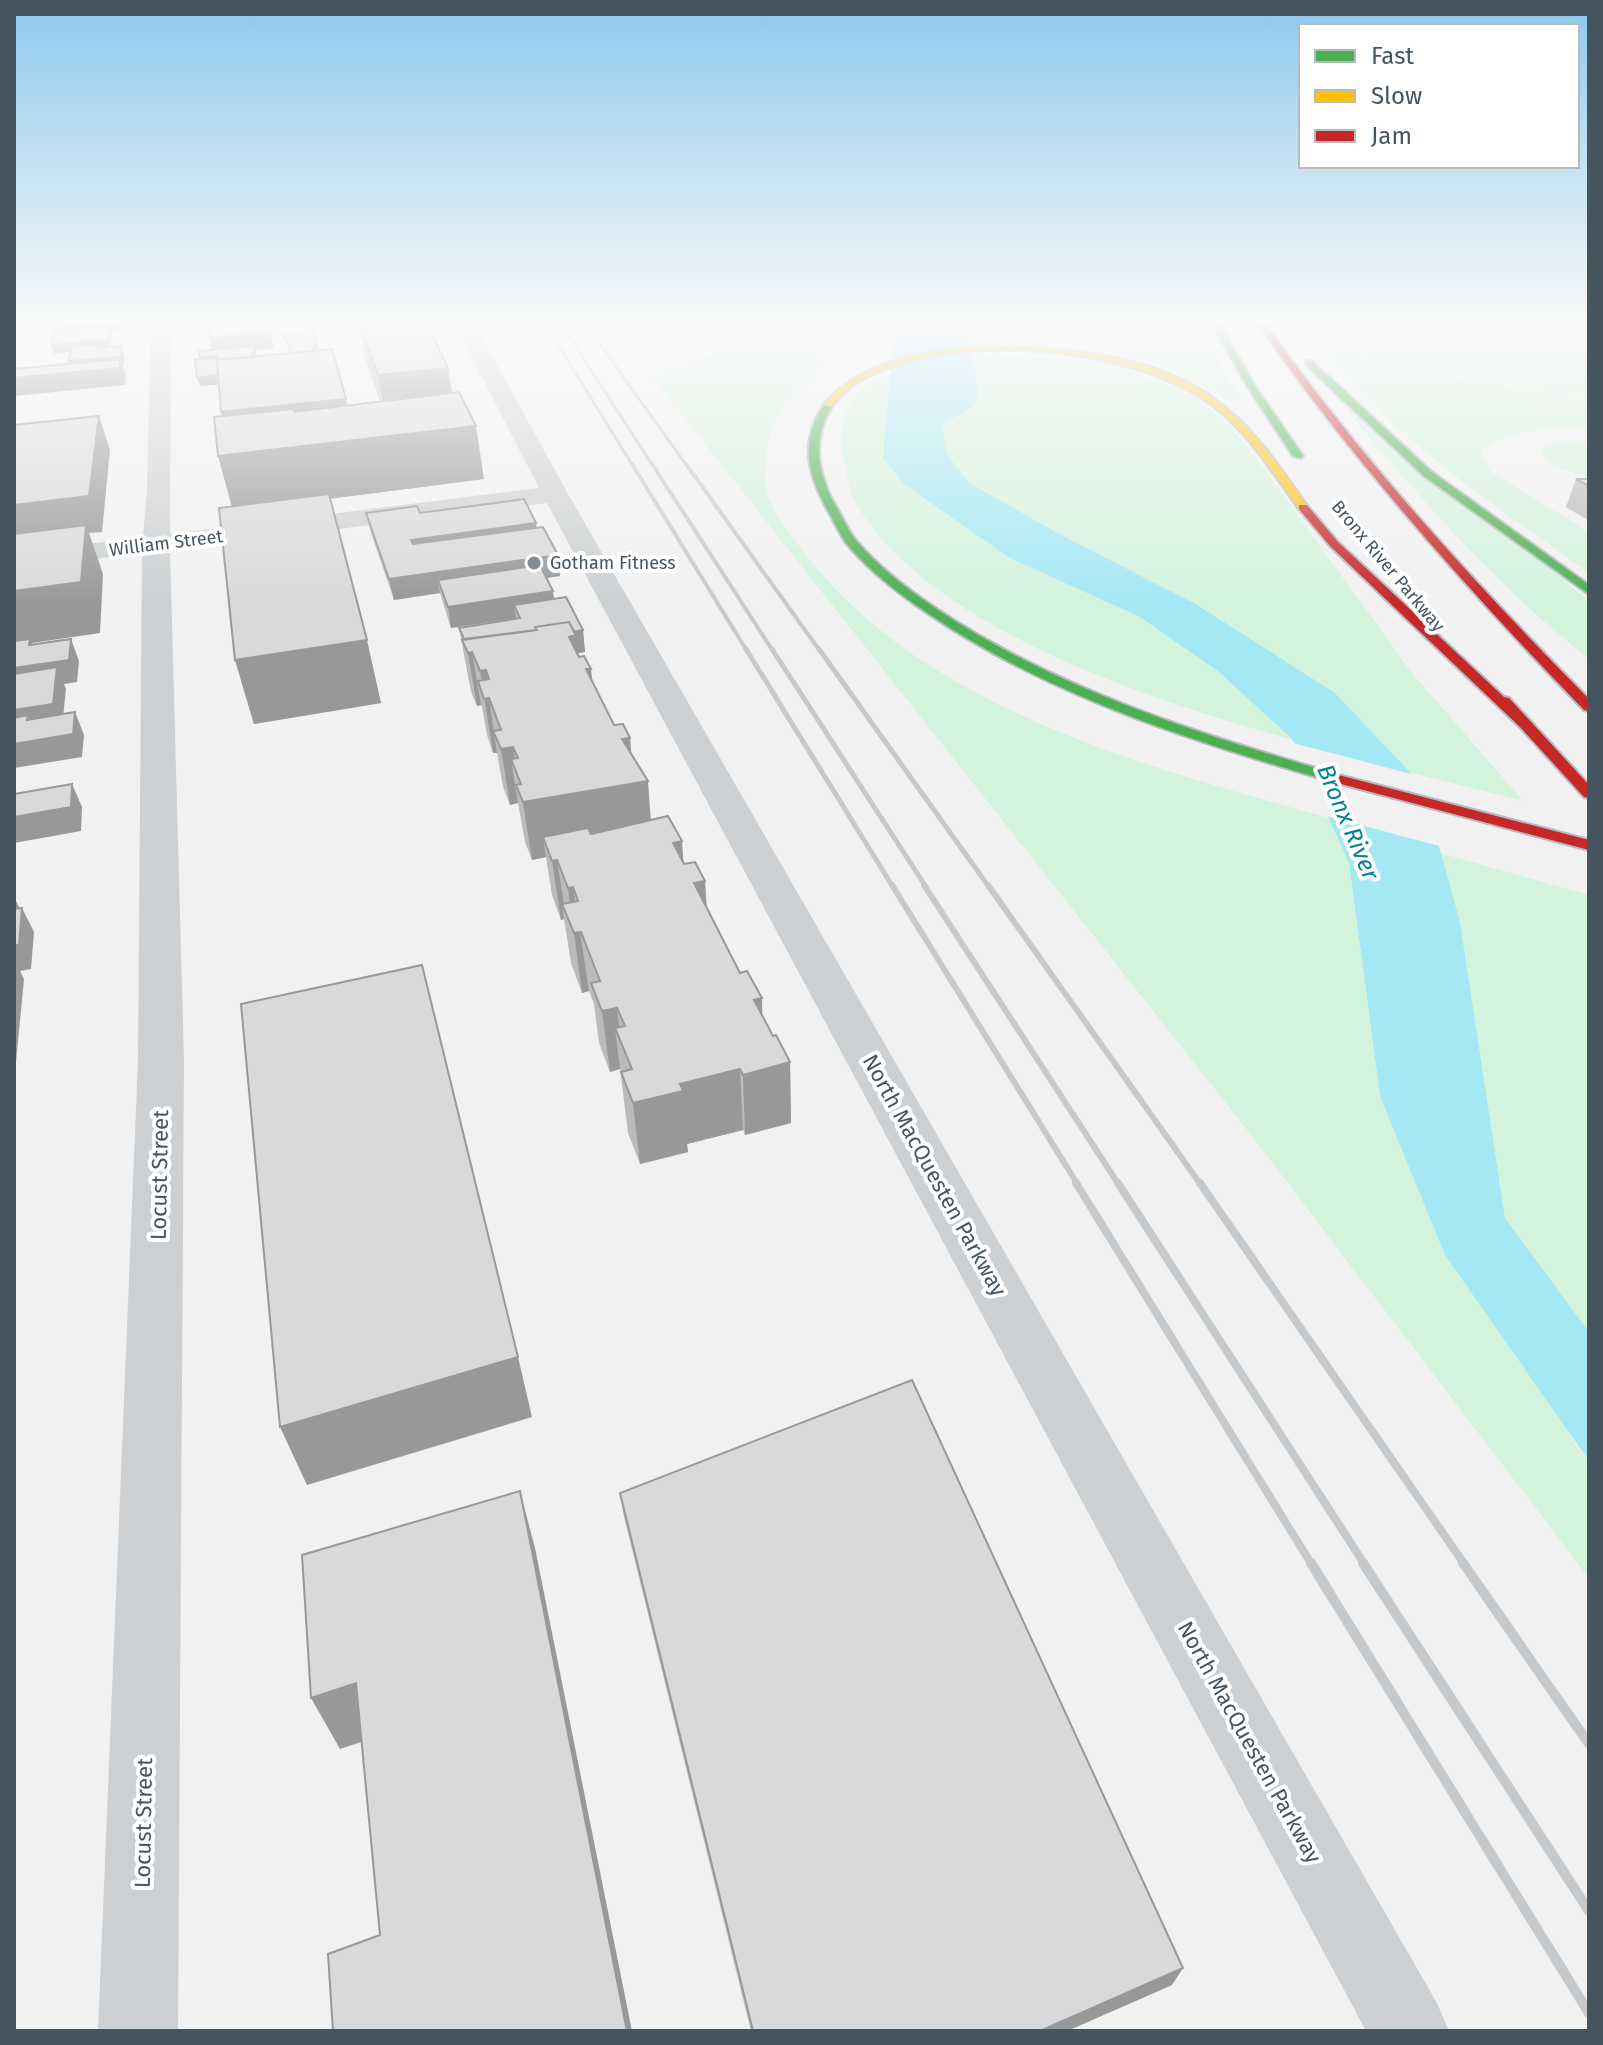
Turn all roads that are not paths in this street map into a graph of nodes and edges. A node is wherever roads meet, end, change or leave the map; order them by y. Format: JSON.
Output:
{"nodes":[{"id":1,"x":160,"y":414,"type":"edge"},
{"id":2,"x":513,"y":414,"type":"edge"},
{"id":3,"x":821,"y":414,"type":"edge"},
{"id":4,"x":1228,"y":414,"type":"edge"},
{"id":5,"x":1270,"y":414,"type":"edge"},
{"id":6,"x":1323,"y":414,"type":"edge"},
{"id":7,"x":1363,"y":414,"type":"edge"},
{"id":8,"x":1311,"y":473,"type":"dead end"},
{"id":9,"x":555,"y":494,"type":"junction"},
{"id":10,"x":156,"y":544,"type":"junction"},
{"id":11,"x":14,"y":561,"type":"edge"},
{"id":12,"x":1388,"y":569,"type":"dead end"},
{"id":13,"x":1589,"y":590,"type":"edge"},
{"id":14,"x":1589,"y":707,"type":"edge"},
{"id":15,"x":1525,"y":724,"type":"junction"},
{"id":16,"x":1589,"y":794,"type":"edge"},
{"id":17,"x":1589,"y":845,"type":"edge"},
{"id":18,"x":138,"y":2031,"type":"edge"},
{"id":19,"x":1409,"y":2031,"type":"edge"}],
"edges":[{"from":1,"to":10,"type":"street","name":"Locust Street"},
{"from":2,"to":9,"type":"street","name":"North MacQuesten Parkway"},
{"from":3,"to":17,"type":"highway"},
{"from":4,"to":15,"type":"highway"},
{"from":5,"to":8,"type":"highway"},
{"from":6,"to":14,"type":"highway"},
{"from":7,"to":13,"type":"highway"},
{"from":9,"to":10,"type":"street","name":"William Street"},
{"from":9,"to":19,"type":"street","name":"North MacQuesten Parkway"},
{"from":10,"to":11,"type":"street","name":"William Street"},
{"from":10,"to":18,"type":"street","name":"Locust Street"},
{"from":12,"to":15,"type":"highway","name":"Bronx River Parkway"},
{"from":15,"to":16,"type":"highway","name":"Bronx River Parkway"}]}
